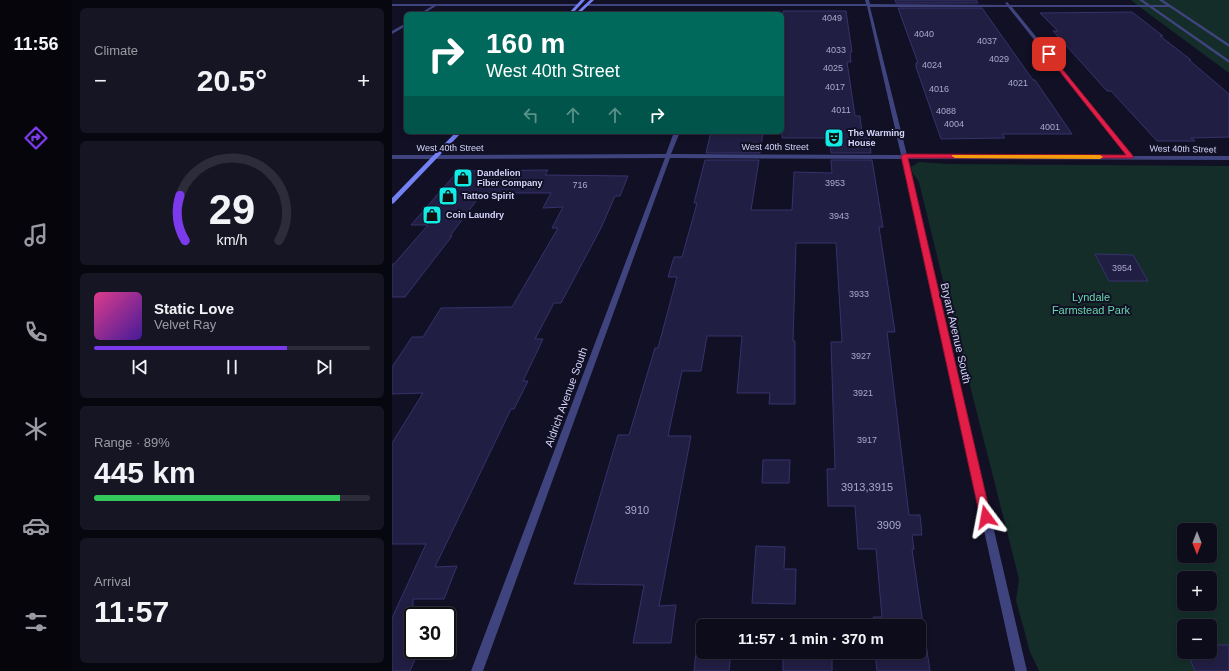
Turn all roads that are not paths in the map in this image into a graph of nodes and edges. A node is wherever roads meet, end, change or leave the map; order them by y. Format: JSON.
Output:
{"nodes":[{"id":1,"x":443,"y":0,"type":"edge"},
{"id":2,"x":583,"y":0,"type":"edge"},
{"id":3,"x":592,"y":0,"type":"edge"},
{"id":4,"x":725,"y":0,"type":"edge"},
{"id":5,"x":867,"y":0,"type":"edge"},
{"id":6,"x":1005,"y":0,"type":"edge"},
{"id":7,"x":1141,"y":0,"type":"edge"},
{"id":8,"x":1161,"y":0,"type":"edge"},
{"id":9,"x":392,"y":5,"type":"edge"},
{"id":10,"x":435,"y":5,"type":"junction"},
{"id":11,"x":578,"y":5,"type":"junction"},
{"id":12,"x":587,"y":5,"type":"junction"},
{"id":13,"x":723,"y":5,"type":"junction"},
{"id":14,"x":1009,"y":5,"type":"junction"},
{"id":15,"x":869,"y":6,"type":"junction"},
{"id":16,"x":1149,"y":6,"type":"junction"},
{"id":17,"x":1169,"y":6,"type":"junction"},
{"id":18,"x":721,"y":10,"type":"dead end"},
{"id":19,"x":424,"y":12,"type":"edge"},
{"id":20,"x":572,"y":12,"type":"edge"},
{"id":21,"x":579,"y":12,"type":"edge"},
{"id":22,"x":404,"y":25,"type":"edge"},
{"id":23,"x":392,"y":33,"type":"edge"},
{"id":24,"x":1229,"y":46,"type":"edge"},
{"id":25,"x":1229,"y":62,"type":"edge"},
{"id":26,"x":457,"y":134,"type":"edge"},
{"id":27,"x":675,"y":134,"type":"edge"},
{"id":28,"x":668,"y":156,"type":"junction"},
{"id":29,"x":904,"y":156,"type":"junction"},
{"id":30,"x":392,"y":157,"type":"edge"},
{"id":31,"x":436,"y":157,"type":"junction"},
{"id":32,"x":1131,"y":157,"type":"junction"},
{"id":33,"x":1229,"y":158,"type":"edge"},
{"id":34,"x":392,"y":202,"type":"edge"},
{"id":35,"x":478,"y":671,"type":"edge"},
{"id":36,"x":1021,"y":671,"type":"edge"}],
"edges":[{"from":1,"to":10,"type":"street"},
{"from":2,"to":11,"type":"main road"},
{"from":3,"to":12,"type":"main road"},
{"from":4,"to":13,"type":"street"},
{"from":5,"to":15,"type":"street","name":"Bryant Avenue South"},
{"from":6,"to":14,"type":"street"},
{"from":7,"to":16,"type":"street"},
{"from":8,"to":17,"type":"street"},
{"from":9,"to":10,"type":"street"},
{"from":10,"to":11,"type":"street"},
{"from":10,"to":19,"type":"street"},
{"from":11,"to":20,"type":"main road"},
{"from":12,"to":13,"type":"street"},
{"from":12,"to":21,"type":"main road"},
{"from":13,"to":15,"type":"street"},
{"from":13,"to":18,"type":"street"},
{"from":14,"to":15,"type":"street"},
{"from":14,"to":16,"type":"street"},
{"from":14,"to":32,"type":"street"},
{"from":15,"to":29,"type":"street","name":"Bryant Avenue South"},
{"from":16,"to":17,"type":"street"},
{"from":16,"to":25,"type":"street"},
{"from":17,"to":24,"type":"street"},
{"from":22,"to":23,"type":"street"},
{"from":26,"to":31,"type":"main road"},
{"from":27,"to":28,"type":"street","name":"Aldrich Avenue South"},
{"from":28,"to":29,"type":"street","name":"West 40th Street"},
{"from":28,"to":31,"type":"street","name":"West 40th Street"},
{"from":28,"to":35,"type":"street","name":"Aldrich Avenue South"},
{"from":29,"to":32,"type":"street","name":"West 40th Street"},
{"from":29,"to":36,"type":"street","name":"Bryant Avenue South"},
{"from":30,"to":31,"type":"street","name":"West 40th Street"},
{"from":31,"to":34,"type":"main road"},
{"from":32,"to":33,"type":"street","name":"West 40th Street"}]}
